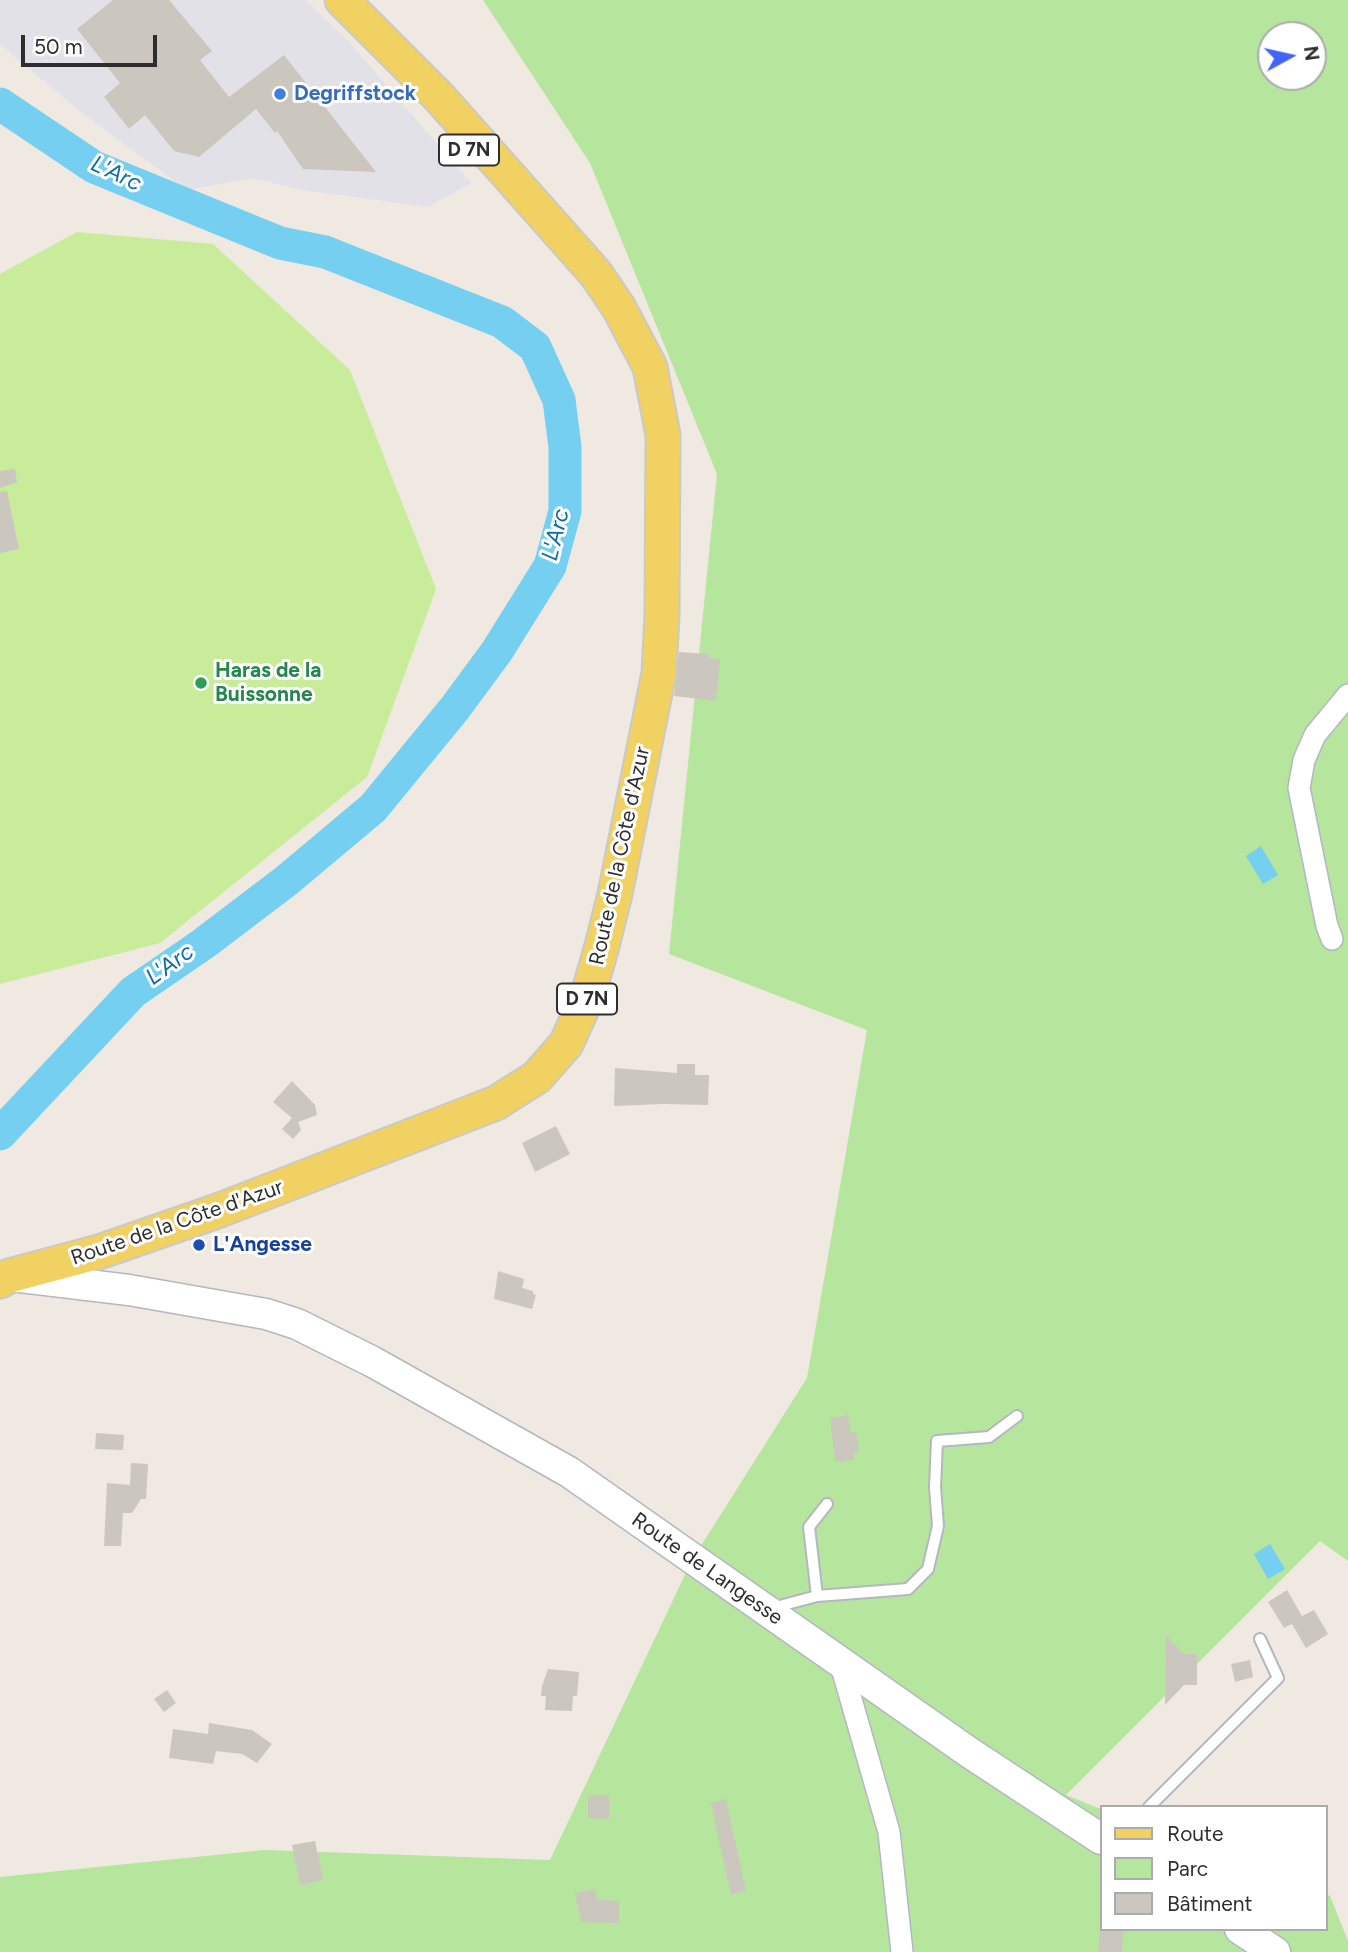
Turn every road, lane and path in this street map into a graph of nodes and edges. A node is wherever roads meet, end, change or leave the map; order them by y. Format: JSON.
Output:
{"nodes":[{"id":1,"x":317,"y":0,"type":"edge"},
{"id":2,"x":342,"y":0,"type":"edge"},
{"id":3,"x":619,"y":308,"type":"junction"},
{"id":4,"x":1348,"y":695,"type":"edge"},
{"id":5,"x":1332,"y":939,"type":"dead end"},
{"id":6,"x":4,"y":1278,"type":"edge"},
{"id":7,"x":1017,"y":1416,"type":"dead end"},
{"id":8,"x":827,"y":1504,"type":"dead end"},
{"id":9,"x":817,"y":1596,"type":"junction"},
{"id":10,"x":766,"y":1610,"type":"junction"},
{"id":11,"x":1260,"y":1639,"type":"dead end"},
{"id":12,"x":839,"y":1661,"type":"junction"},
{"id":13,"x":1151,"y":1805,"type":"edge"},
{"id":14,"x":1100,"y":1838,"type":"edge"},
{"id":15,"x":1243,"y":1931,"type":"edge"},
{"id":16,"x":902,"y":1952,"type":"edge"},
{"id":17,"x":1275,"y":1952,"type":"edge"}],
"edges":[{"from":1,"to":3,"type":"main road","number":"D 7N"},
{"from":2,"to":3,"type":"main road","number":"D 7N"},
{"from":3,"to":6,"type":"main road","name":"Route de la Côte d'Azur","number":"D 7N"},
{"from":4,"to":5,"type":"street"},
{"from":6,"to":10,"type":"street","name":"Route de Langesse"},
{"from":7,"to":9,"type":"lane"},
{"from":8,"to":9,"type":"lane"},
{"from":9,"to":10,"type":"lane"},
{"from":10,"to":12,"type":"street","name":"Route de Langesse"},
{"from":11,"to":13,"type":"lane"},
{"from":12,"to":14,"type":"street","name":"Route de Langesse"},
{"from":12,"to":16,"type":"street"},
{"from":15,"to":17,"type":"street"}]}
